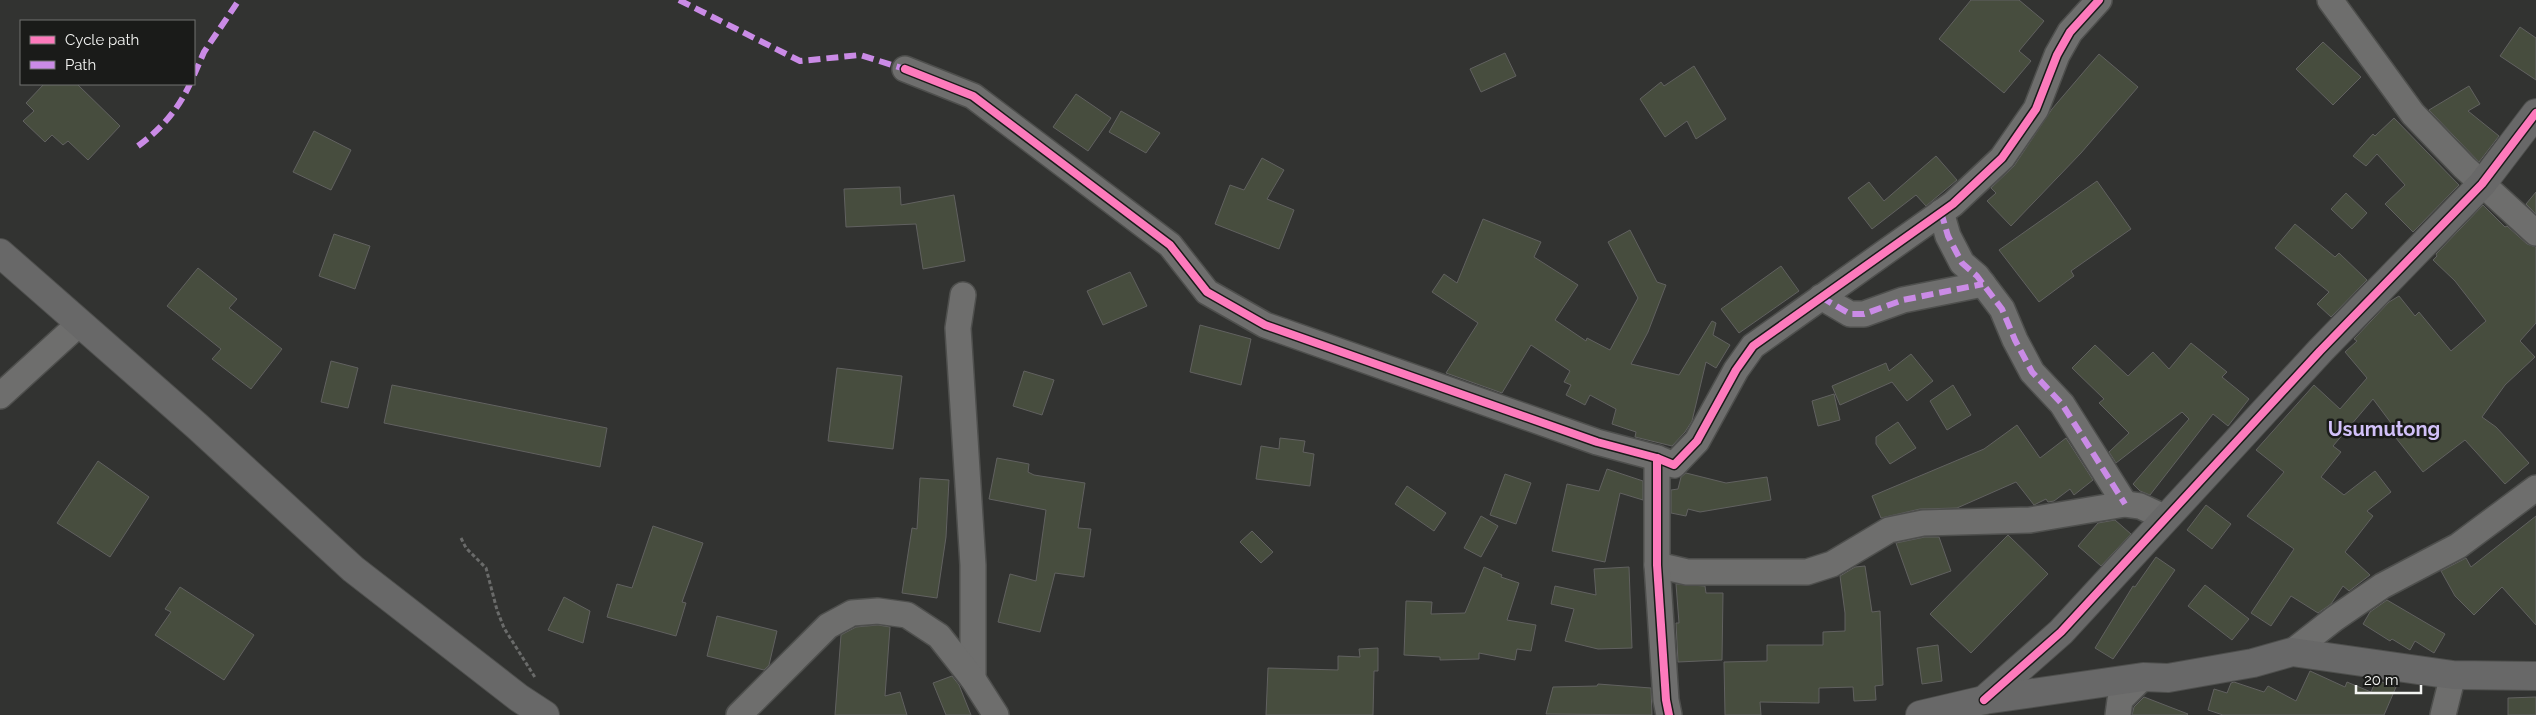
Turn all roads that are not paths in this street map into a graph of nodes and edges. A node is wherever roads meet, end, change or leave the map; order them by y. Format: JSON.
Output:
{"nodes":[{"id":1,"x":2099,"y":0,"type":"edge"},
{"id":2,"x":2332,"y":1,"type":"edge"},
{"id":3,"x":905,"y":69,"type":"dead end"},
{"id":4,"x":2536,"y":113,"type":"edge"},
{"id":5,"x":2482,"y":184,"type":"junction"},
{"id":6,"x":1941,"y":212,"type":"junction"},
{"id":7,"x":2536,"y":233,"type":"edge"},
{"id":8,"x":0,"y":253,"type":"edge"},
{"id":9,"x":1983,"y":284,"type":"junction"},
{"id":10,"x":963,"y":295,"type":"dead end"},
{"id":11,"x":1821,"y":298,"type":"junction"},
{"id":12,"x":80,"y":323,"type":"junction"},
{"id":13,"x":0,"y":396,"type":"edge"},
{"id":14,"x":1657,"y":458,"type":"junction"},
{"id":15,"x":2536,"y":488,"type":"edge"},
{"id":16,"x":2125,"y":504,"type":"junction"},
{"id":17,"x":2166,"y":518,"type":"junction"},
{"id":18,"x":1656,"y":565,"type":"junction"},
{"id":19,"x":2292,"y":652,"type":"junction"},
{"id":20,"x":2454,"y":675,"type":"junction"},
{"id":21,"x":2536,"y":676,"type":"edge"},
{"id":22,"x":2143,"y":677,"type":"junction"},
{"id":23,"x":973,"y":679,"type":"junction"},
{"id":24,"x":1984,"y":700,"type":"junction"},
{"id":25,"x":545,"y":715,"type":"edge"},
{"id":26,"x":739,"y":715,"type":"edge"},
{"id":27,"x":996,"y":715,"type":"edge"},
{"id":28,"x":1669,"y":715,"type":"edge"},
{"id":29,"x":1920,"y":715,"type":"edge"},
{"id":30,"x":2118,"y":715,"type":"edge"},
{"id":31,"x":2444,"y":715,"type":"edge"}],
"edges":[{"from":1,"to":6,"type":"street"},
{"from":2,"to":5,"type":"street"},
{"from":3,"to":14,"type":"street"},
{"from":4,"to":5,"type":"street"},
{"from":5,"to":7,"type":"street"},
{"from":5,"to":17,"type":"street"},
{"from":6,"to":9,"type":"street"},
{"from":6,"to":11,"type":"street"},
{"from":8,"to":12,"type":"street"},
{"from":9,"to":11,"type":"street"},
{"from":9,"to":16,"type":"street"},
{"from":10,"to":23,"type":"street"},
{"from":11,"to":14,"type":"street"},
{"from":12,"to":13,"type":"street"},
{"from":12,"to":25,"type":"street"},
{"from":14,"to":18,"type":"street"},
{"from":15,"to":19,"type":"street"},
{"from":16,"to":17,"type":"street"},
{"from":16,"to":18,"type":"street"},
{"from":17,"to":24,"type":"street"},
{"from":18,"to":28,"type":"street"},
{"from":19,"to":20,"type":"street"},
{"from":19,"to":22,"type":"street"},
{"from":20,"to":21,"type":"street"},
{"from":20,"to":31,"type":"street"},
{"from":22,"to":24,"type":"street"},
{"from":22,"to":30,"type":"street"},
{"from":23,"to":26,"type":"street"},
{"from":23,"to":27,"type":"street"},
{"from":24,"to":29,"type":"street"}]}
